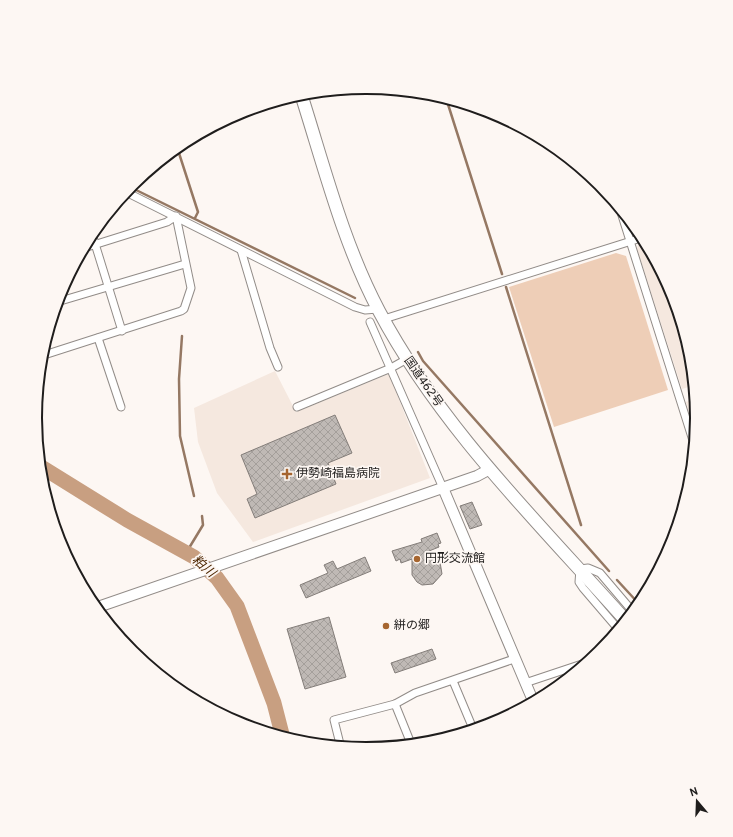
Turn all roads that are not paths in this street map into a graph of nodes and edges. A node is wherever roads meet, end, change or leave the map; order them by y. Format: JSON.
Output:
{"nodes":[{"id":1,"x":303,"y":100,"type":"edge"},
{"id":2,"x":132,"y":195,"type":"edge"},
{"id":3,"x":176,"y":216,"type":"junction"},
{"id":4,"x":623,"y":219,"type":"edge"},
{"id":5,"x":637,"y":239,"type":"edge"},
{"id":6,"x":630,"y":241,"type":"junction"},
{"id":7,"x":95,"y":244,"type":"joint"},
{"id":8,"x":241,"y":250,"type":"junction"},
{"id":9,"x":185,"y":264,"type":"junction"},
{"id":10,"x":108,"y":286,"type":"junction"},
{"id":11,"x":65,"y":300,"type":"edge"},
{"id":12,"x":381,"y":314,"type":"junction"},
{"id":13,"x":370,"y":322,"type":"dead end"},
{"id":14,"x":122,"y":331,"type":"junction"},
{"id":15,"x":98,"y":338,"type":"junction"},
{"id":16,"x":49,"y":353,"type":"edge"},
{"id":17,"x":407,"y":360,"type":"junction"},
{"id":18,"x":278,"y":367,"type":"dead end"},
{"id":19,"x":391,"y":368,"type":"junction"},
{"id":20,"x":121,"y":407,"type":"dead end"},
{"id":21,"x":297,"y":408,"type":"dead end"},
{"id":22,"x":690,"y":432,"type":"edge"},
{"id":23,"x":490,"y":469,"type":"junction"},
{"id":24,"x":443,"y":488,"type":"junction"},
{"id":25,"x":580,"y":569,"type":"junction"},
{"id":26,"x":102,"y":606,"type":"edge"},
{"id":27,"x":630,"y":608,"type":"edge"},
{"id":28,"x":623,"y":617,"type":"edge"},
{"id":29,"x":615,"y":626,"type":"edge"},
{"id":30,"x":514,"y":659,"type":"junction"},
{"id":31,"x":575,"y":666,"type":"edge"},
{"id":32,"x":453,"y":681,"type":"junction"},
{"id":33,"x":525,"y":683,"type":"junction"},
{"id":34,"x":532,"y":698,"type":"edge"},
{"id":35,"x":395,"y":704,"type":"junction"},
{"id":36,"x":472,"y":726,"type":"edge"},
{"id":37,"x":410,"y":740,"type":"edge"},
{"id":38,"x":339,"y":741,"type":"edge"}],
"edges":[{"from":1,"to":12,"type":"highway","name":"国道462号"},
{"from":2,"to":3,"type":"street"},
{"from":3,"to":7,"type":"street"},
{"from":3,"to":8,"type":"street"},
{"from":3,"to":9,"type":"street"},
{"from":4,"to":6,"type":"street"},
{"from":5,"to":6,"type":"street"},
{"from":6,"to":12,"type":"street"},
{"from":6,"to":22,"type":"street"},
{"from":7,"to":10,"type":"street"},
{"from":8,"to":12,"type":"street"},
{"from":8,"to":18,"type":"street"},
{"from":9,"to":10,"type":"street"},
{"from":9,"to":14,"type":"street"},
{"from":10,"to":11,"type":"street"},
{"from":10,"to":14,"type":"street"},
{"from":12,"to":17,"type":"highway","name":"国道462号"},
{"from":13,"to":19,"type":"street"},
{"from":14,"to":15,"type":"street"},
{"from":15,"to":16,"type":"street"},
{"from":15,"to":20,"type":"street"},
{"from":17,"to":19,"type":"street"},
{"from":17,"to":23,"type":"highway","name":"国道462号"},
{"from":19,"to":21,"type":"street"},
{"from":19,"to":24,"type":"street"},
{"from":23,"to":24,"type":"street"},
{"from":23,"to":25,"type":"highway","name":"国道462号"},
{"from":24,"to":26,"type":"street"},
{"from":24,"to":30,"type":"street"},
{"from":25,"to":27,"type":"street"},
{"from":25,"to":28,"type":"highway","name":"国道462号"},
{"from":25,"to":29,"type":"street"},
{"from":30,"to":32,"type":"street"},
{"from":30,"to":33,"type":"street"},
{"from":31,"to":33,"type":"street"},
{"from":32,"to":35,"type":"street"},
{"from":32,"to":36,"type":"street"},
{"from":33,"to":34,"type":"street"},
{"from":35,"to":37,"type":"street"},
{"from":35,"to":38,"type":"street"}]}
